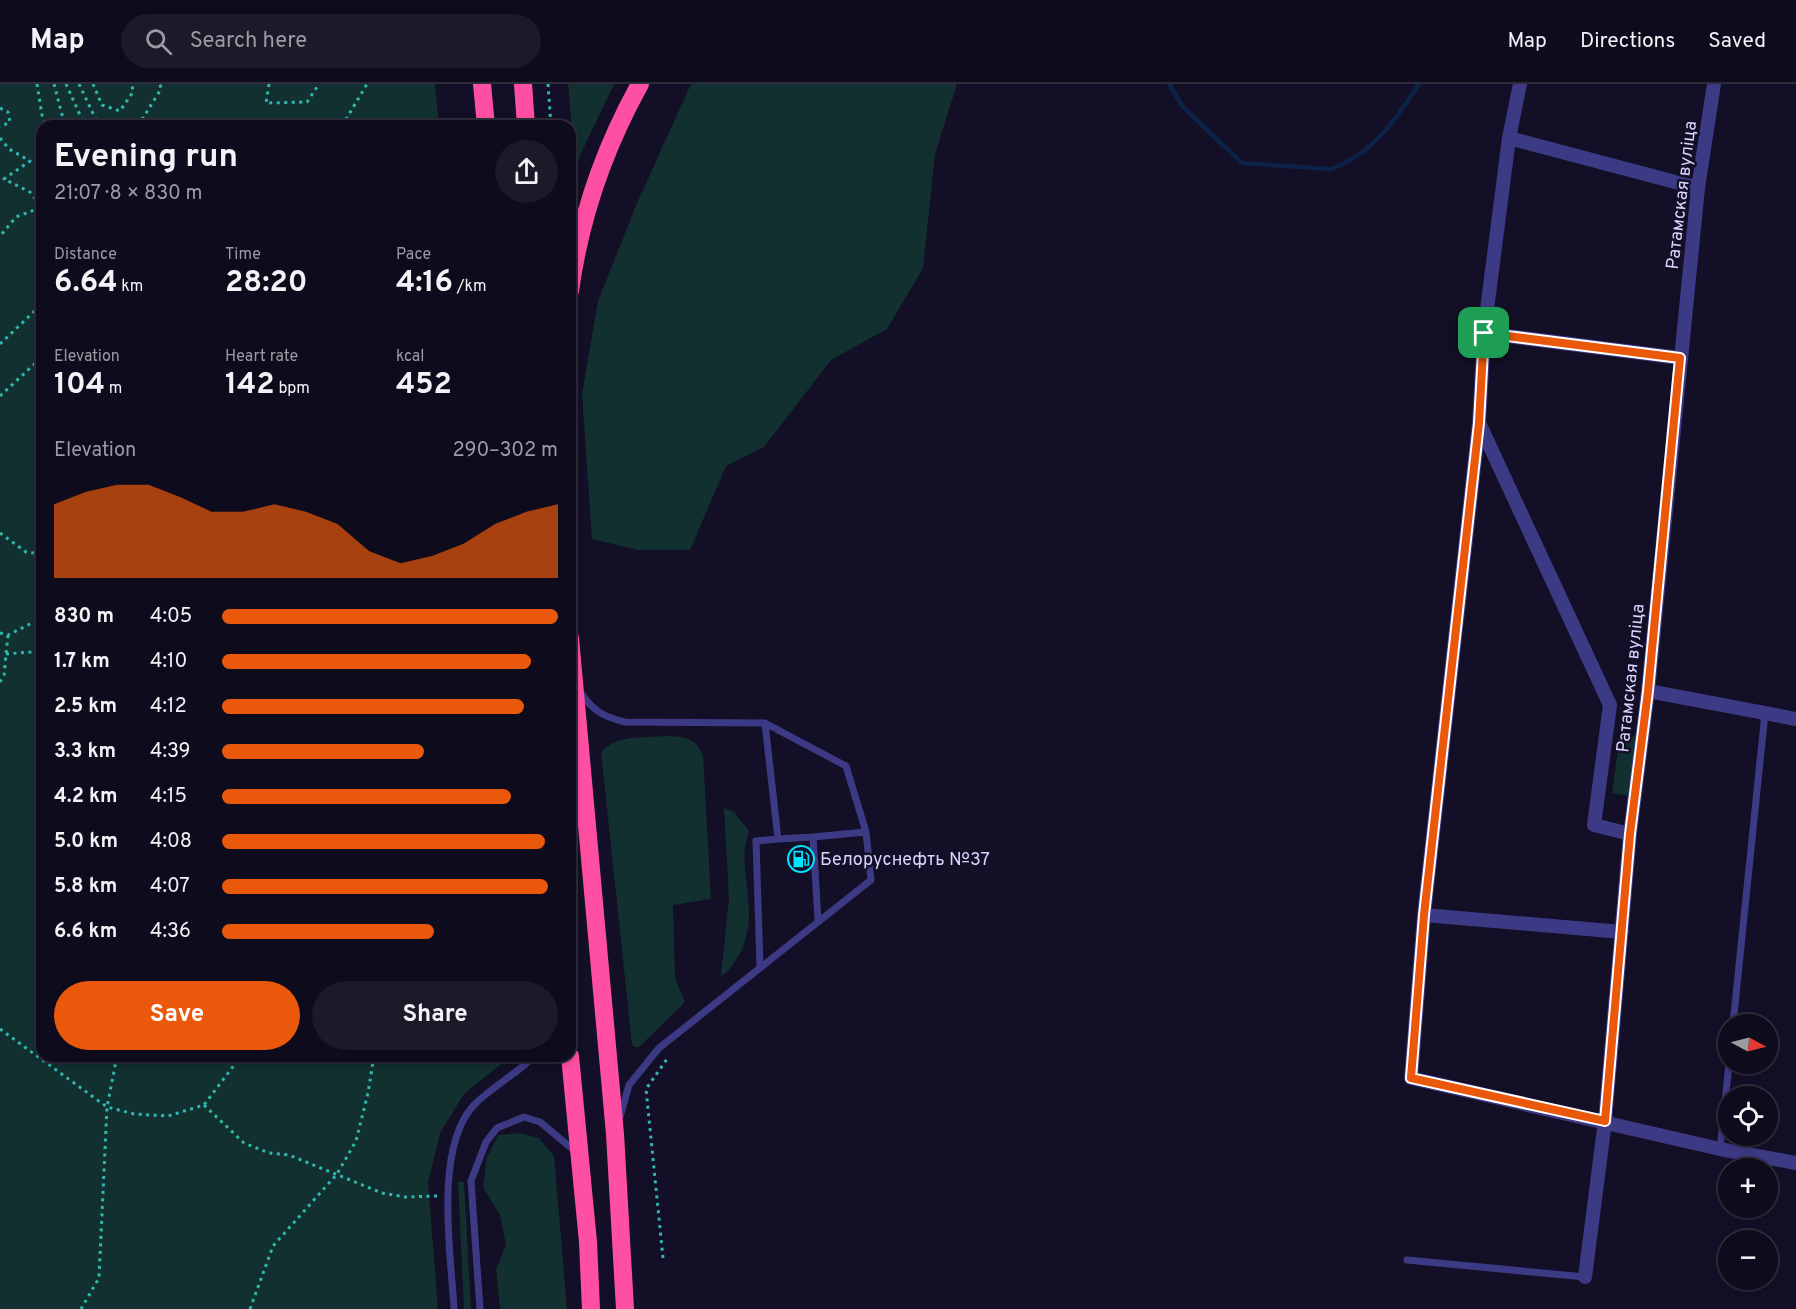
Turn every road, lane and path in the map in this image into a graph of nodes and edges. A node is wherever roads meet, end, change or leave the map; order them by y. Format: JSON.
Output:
{"nodes":[{"id":1,"x":36,"y":84,"type":"edge"},
{"id":2,"x":54,"y":84,"type":"edge"},
{"id":3,"x":66,"y":84,"type":"edge"},
{"id":4,"x":79,"y":84,"type":"edge"},
{"id":5,"x":93,"y":84,"type":"edge"},
{"id":6,"x":132,"y":84,"type":"edge"},
{"id":7,"x":160,"y":84,"type":"edge"},
{"id":8,"x":269,"y":84,"type":"edge"},
{"id":9,"x":319,"y":84,"type":"edge"},
{"id":10,"x":367,"y":84,"type":"edge"},
{"id":11,"x":482,"y":84,"type":"edge"},
{"id":12,"x":523,"y":84,"type":"edge"},
{"id":13,"x":548,"y":84,"type":"edge"},
{"id":14,"x":640,"y":84,"type":"edge"},
{"id":15,"x":1520,"y":84,"type":"edge"},
{"id":16,"x":1714,"y":84,"type":"edge"},
{"id":17,"x":0,"y":108,"type":"edge"},
{"id":18,"x":43,"y":120,"type":"edge"},
{"id":19,"x":63,"y":120,"type":"edge"},
{"id":20,"x":82,"y":120,"type":"edge"},
{"id":21,"x":96,"y":120,"type":"edge"},
{"id":22,"x":142,"y":120,"type":"edge"},
{"id":23,"x":346,"y":120,"type":"edge"},
{"id":24,"x":485,"y":120,"type":"edge"},
{"id":25,"x":526,"y":120,"type":"edge"},
{"id":26,"x":551,"y":120,"type":"edge"},
{"id":27,"x":0,"y":127,"type":"edge"},
{"id":28,"x":0,"y":138,"type":"edge"},
{"id":29,"x":1509,"y":138,"type":"junction"},
{"id":30,"x":1698,"y":188,"type":"junction"},
{"id":31,"x":36,"y":200,"type":"edge"},
{"id":32,"x":36,"y":209,"type":"edge"},
{"id":33,"x":0,"y":236,"type":"edge"},
{"id":34,"x":576,"y":257,"type":"edge"},
{"id":35,"x":36,"y":310,"type":"edge"},
{"id":36,"x":1484,"y":333,"type":"junction"},
{"id":37,"x":0,"y":344,"type":"edge"},
{"id":38,"x":1680,"y":358,"type":"junction"},
{"id":39,"x":36,"y":363,"type":"edge"},
{"id":40,"x":0,"y":396,"type":"edge"},
{"id":41,"x":1479,"y":423,"type":"junction"},
{"id":42,"x":0,"y":533,"type":"edge"},
{"id":43,"x":36,"y":553,"type":"edge"},
{"id":44,"x":36,"y":621,"type":"edge"},
{"id":45,"x":0,"y":633,"type":"edge"},
{"id":46,"x":8,"y":635,"type":"junction"},
{"id":47,"x":36,"y":652,"type":"edge"},
{"id":48,"x":6,"y":654,"type":"junction"},
{"id":49,"x":0,"y":682,"type":"edge"},
{"id":50,"x":576,"y":686,"type":"edge"},
{"id":51,"x":1648,"y":691,"type":"junction"},
{"id":52,"x":576,"y":705,"type":"edge"},
{"id":53,"x":1764,"y":713,"type":"junction"},
{"id":54,"x":1796,"y":718,"type":"edge"},
{"id":55,"x":765,"y":723,"type":"junction"},
{"id":56,"x":866,"y":832,"type":"junction"},
{"id":57,"x":1630,"y":834,"type":"junction"},
{"id":58,"x":813,"y":837,"type":"junction"},
{"id":59,"x":778,"y":839,"type":"junction"},
{"id":60,"x":1424,"y":915,"type":"junction"},
{"id":61,"x":818,"y":920,"type":"junction"},
{"id":62,"x":1622,"y":932,"type":"junction"},
{"id":63,"x":760,"y":967,"type":"junction"},
{"id":64,"x":1734,"y":1014,"type":"edge"},
{"id":65,"x":0,"y":1029,"type":"edge"},
{"id":66,"x":36,"y":1055,"type":"edge"},
{"id":67,"x":667,"y":1059,"type":"dead end"},
{"id":68,"x":45,"y":1062,"type":"edge"},
{"id":69,"x":116,"y":1062,"type":"edge"},
{"id":70,"x":237,"y":1062,"type":"edge"},
{"id":71,"x":373,"y":1062,"type":"edge"},
{"id":72,"x":527,"y":1062,"type":"edge"},
{"id":73,"x":570,"y":1062,"type":"edge"},
{"id":74,"x":1728,"y":1074,"type":"edge"},
{"id":75,"x":204,"y":1106,"type":"junction"},
{"id":76,"x":107,"y":1107,"type":"junction"},
{"id":77,"x":1605,"y":1121,"type":"junction"},
{"id":78,"x":615,"y":1134,"type":"junction"},
{"id":79,"x":1720,"y":1149,"type":"junction"},
{"id":80,"x":578,"y":1154,"type":"junction"},
{"id":81,"x":1796,"y":1163,"type":"edge"},
{"id":82,"x":337,"y":1174,"type":"junction"},
{"id":83,"x":448,"y":1195,"type":"junction"},
{"id":84,"x":663,"y":1258,"type":"dead end"},
{"id":85,"x":1407,"y":1260,"type":"dead end"},
{"id":86,"x":1585,"y":1277,"type":"joint"},
{"id":87,"x":81,"y":1309,"type":"edge"},
{"id":88,"x":250,"y":1309,"type":"edge"},
{"id":89,"x":454,"y":1309,"type":"edge"},
{"id":90,"x":480,"y":1309,"type":"edge"},
{"id":91,"x":591,"y":1309,"type":"edge"},
{"id":92,"x":625,"y":1309,"type":"edge"}],
"edges":[{"from":1,"to":18,"type":"path"},
{"from":2,"to":19,"type":"path"},
{"from":3,"to":20,"type":"path"},
{"from":4,"to":21,"type":"path"},
{"from":5,"to":6,"type":"path"},
{"from":7,"to":22,"type":"path"},
{"from":8,"to":9,"type":"path"},
{"from":10,"to":23,"type":"path"},
{"from":11,"to":24,"type":"highway"},
{"from":12,"to":25,"type":"highway"},
{"from":13,"to":26,"type":"path"},
{"from":14,"to":34,"type":"highway"},
{"from":15,"to":29,"type":"street"},
{"from":16,"to":30,"type":"street","name":"Ратамская вуліца"},
{"from":17,"to":27,"type":"path"},
{"from":28,"to":31,"type":"path"},
{"from":29,"to":30,"type":"street"},
{"from":29,"to":36,"type":"street"},
{"from":30,"to":38,"type":"street","name":"Ратамская вуліца"},
{"from":32,"to":33,"type":"path"},
{"from":35,"to":37,"type":"path"},
{"from":36,"to":38,"type":"street"},
{"from":36,"to":41,"type":"street"},
{"from":38,"to":51,"type":"street","name":"Ратамская вуліца"},
{"from":39,"to":40,"type":"path"},
{"from":41,"to":57,"type":"street"},
{"from":41,"to":60,"type":"street"},
{"from":42,"to":43,"type":"path"},
{"from":44,"to":46,"type":"path"},
{"from":45,"to":46,"type":"path"},
{"from":46,"to":48,"type":"path"},
{"from":47,"to":48,"type":"path"},
{"from":48,"to":49,"type":"path"},
{"from":50,"to":55,"type":"lane"},
{"from":51,"to":53,"type":"street"},
{"from":51,"to":57,"type":"street","name":"Ратамская вуліца"},
{"from":52,"to":78,"type":"highway"},
{"from":53,"to":54,"type":"street"},
{"from":53,"to":64,"type":"lane"},
{"from":55,"to":56,"type":"lane"},
{"from":55,"to":59,"type":"lane"},
{"from":56,"to":58,"type":"lane"},
{"from":56,"to":61,"type":"lane"},
{"from":57,"to":62,"type":"street","name":"Ратамская вуліца"},
{"from":58,"to":59,"type":"lane"},
{"from":58,"to":61,"type":"lane"},
{"from":59,"to":63,"type":"lane"},
{"from":60,"to":62,"type":"street"},
{"from":60,"to":77,"type":"street"},
{"from":61,"to":63,"type":"lane"},
{"from":62,"to":77,"type":"street","name":"Ратамская вуліца"},
{"from":63,"to":78,"type":"lane"},
{"from":65,"to":66,"type":"path"},
{"from":67,"to":84,"type":"path"},
{"from":68,"to":76,"type":"path"},
{"from":69,"to":76,"type":"path"},
{"from":70,"to":75,"type":"path"},
{"from":71,"to":82,"type":"path"},
{"from":72,"to":83,"type":"lane"},
{"from":73,"to":80,"type":"highway"},
{"from":74,"to":79,"type":"lane"},
{"from":75,"to":76,"type":"path"},
{"from":75,"to":82,"type":"path"},
{"from":76,"to":87,"type":"path"},
{"from":77,"to":79,"type":"street"},
{"from":77,"to":86,"type":"street","name":"Ратамская вуліца"},
{"from":78,"to":92,"type":"highway"},
{"from":79,"to":81,"type":"street"},
{"from":80,"to":90,"type":"lane"},
{"from":80,"to":91,"type":"highway"},
{"from":82,"to":83,"type":"path"},
{"from":82,"to":88,"type":"path"},
{"from":83,"to":89,"type":"lane"},
{"from":85,"to":86,"type":"lane"}]}
